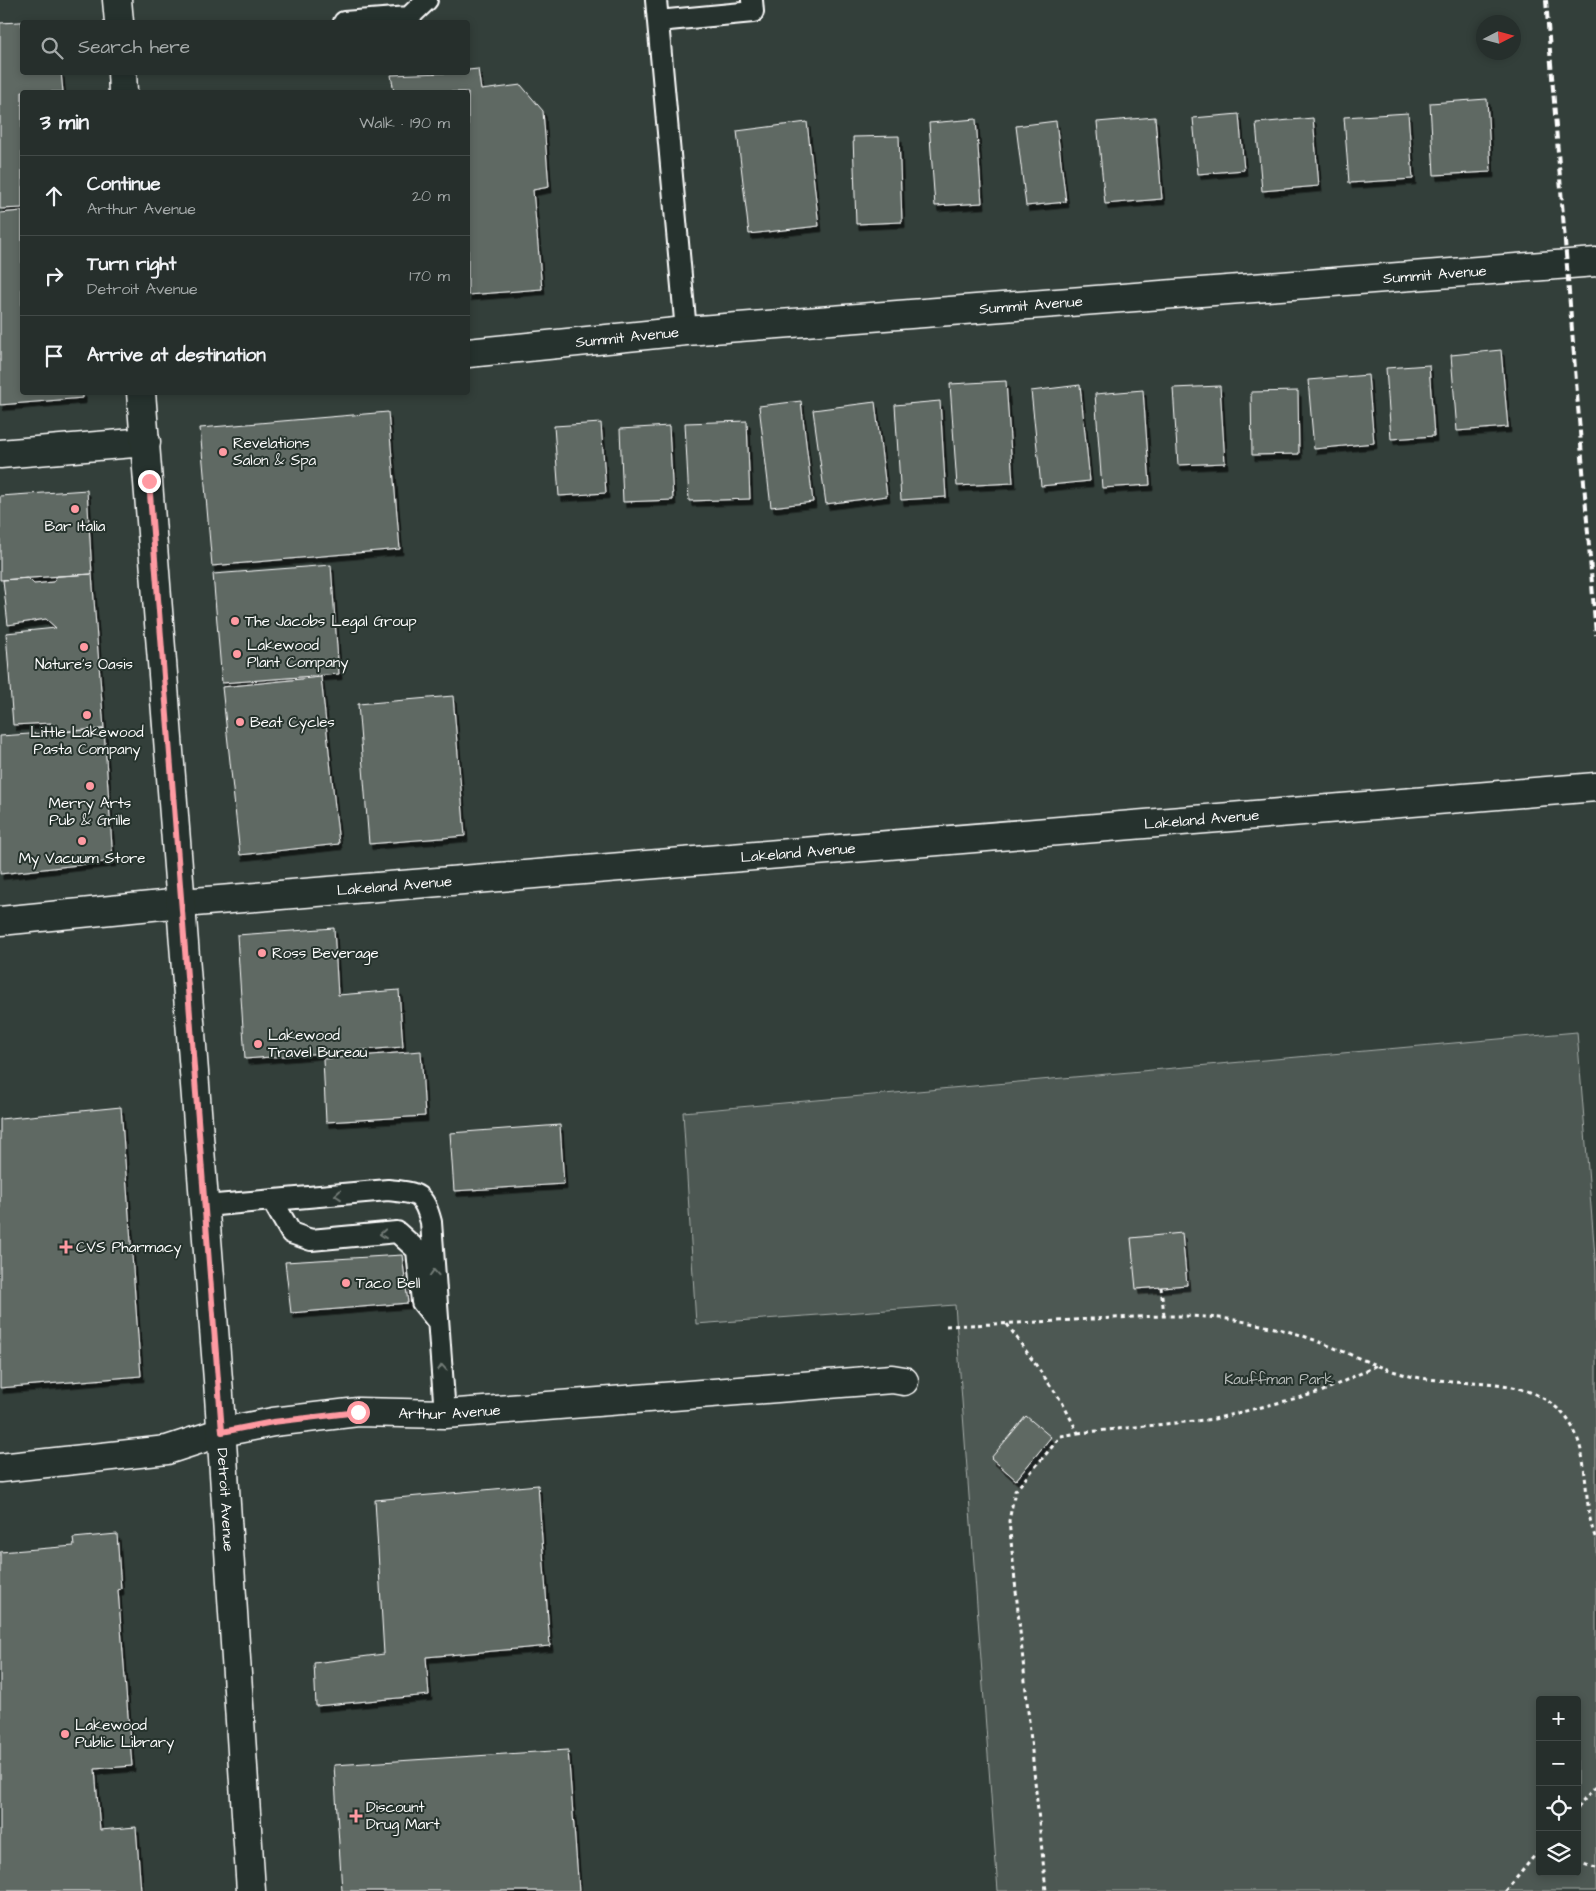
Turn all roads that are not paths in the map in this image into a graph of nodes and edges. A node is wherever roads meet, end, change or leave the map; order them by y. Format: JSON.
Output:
{"nodes":[{"id":1,"x":117,"y":0,"type":"edge"},
{"id":2,"x":427,"y":0,"type":"edge"},
{"id":3,"x":656,"y":0,"type":"edge"},
{"id":4,"x":752,"y":0,"type":"edge"},
{"id":5,"x":119,"y":20,"type":"edge"},
{"id":6,"x":370,"y":20,"type":"edge"},
{"id":7,"x":658,"y":21,"type":"junction"},
{"id":8,"x":122,"y":75,"type":"edge"},
{"id":9,"x":123,"y":90,"type":"edge"},
{"id":10,"x":1596,"y":262,"type":"edge"},
{"id":11,"x":686,"y":331,"type":"junction"},
{"id":12,"x":470,"y":353,"type":"edge"},
{"id":13,"x":141,"y":395,"type":"edge"},
{"id":14,"x":146,"y":442,"type":"junction"},
{"id":15,"x":0,"y":454,"type":"edge"},
{"id":16,"x":1596,"y":787,"type":"edge"},
{"id":17,"x":182,"y":903,"type":"junction"},
{"id":18,"x":0,"y":921,"type":"edge"},
{"id":19,"x":272,"y":1200,"type":"junction"},
{"id":20,"x":205,"y":1206,"type":"junction"},
{"id":21,"x":438,"y":1322,"type":"junction"},
{"id":22,"x":904,"y":1381,"type":"dead end"},
{"id":23,"x":445,"y":1414,"type":"junction"},
{"id":24,"x":222,"y":1432,"type":"junction"},
{"id":25,"x":0,"y":1468,"type":"edge"},
{"id":26,"x":251,"y":1891,"type":"edge"}],
"edges":[{"from":1,"to":5,"type":"street"},
{"from":2,"to":6,"type":"lane"},
{"from":3,"to":7,"type":"lane"},
{"from":4,"to":7,"type":"lane"},
{"from":7,"to":11,"type":"lane"},
{"from":8,"to":9,"type":"street"},
{"from":10,"to":11,"type":"street","name":"Summit Avenue"},
{"from":11,"to":12,"type":"street","name":"Summit Avenue"},
{"from":13,"to":14,"type":"street","name":"Detroit Avenue"},
{"from":14,"to":15,"type":"street"},
{"from":14,"to":17,"type":"street","name":"Detroit Avenue"},
{"from":16,"to":17,"type":"street","name":"Lakeland Avenue"},
{"from":17,"to":18,"type":"street","name":"Lakeland Avenue"},
{"from":17,"to":20,"type":"street","name":"Detroit Avenue"},
{"from":19,"to":20,"type":"lane"},
{"from":21,"to":19,"type":"lane","one_way":true},
{"from":21,"to":19,"type":"lane","one_way":true},
{"from":20,"to":24,"type":"street","name":"Detroit Avenue"},
{"from":23,"to":21,"type":"lane","one_way":true},
{"from":22,"to":23,"type":"street","name":"Arthur Avenue"},
{"from":23,"to":24,"type":"street","name":"Arthur Avenue"},
{"from":24,"to":25,"type":"street","name":"Arthur Avenue"},
{"from":24,"to":26,"type":"street","name":"Detroit Avenue"}]}
